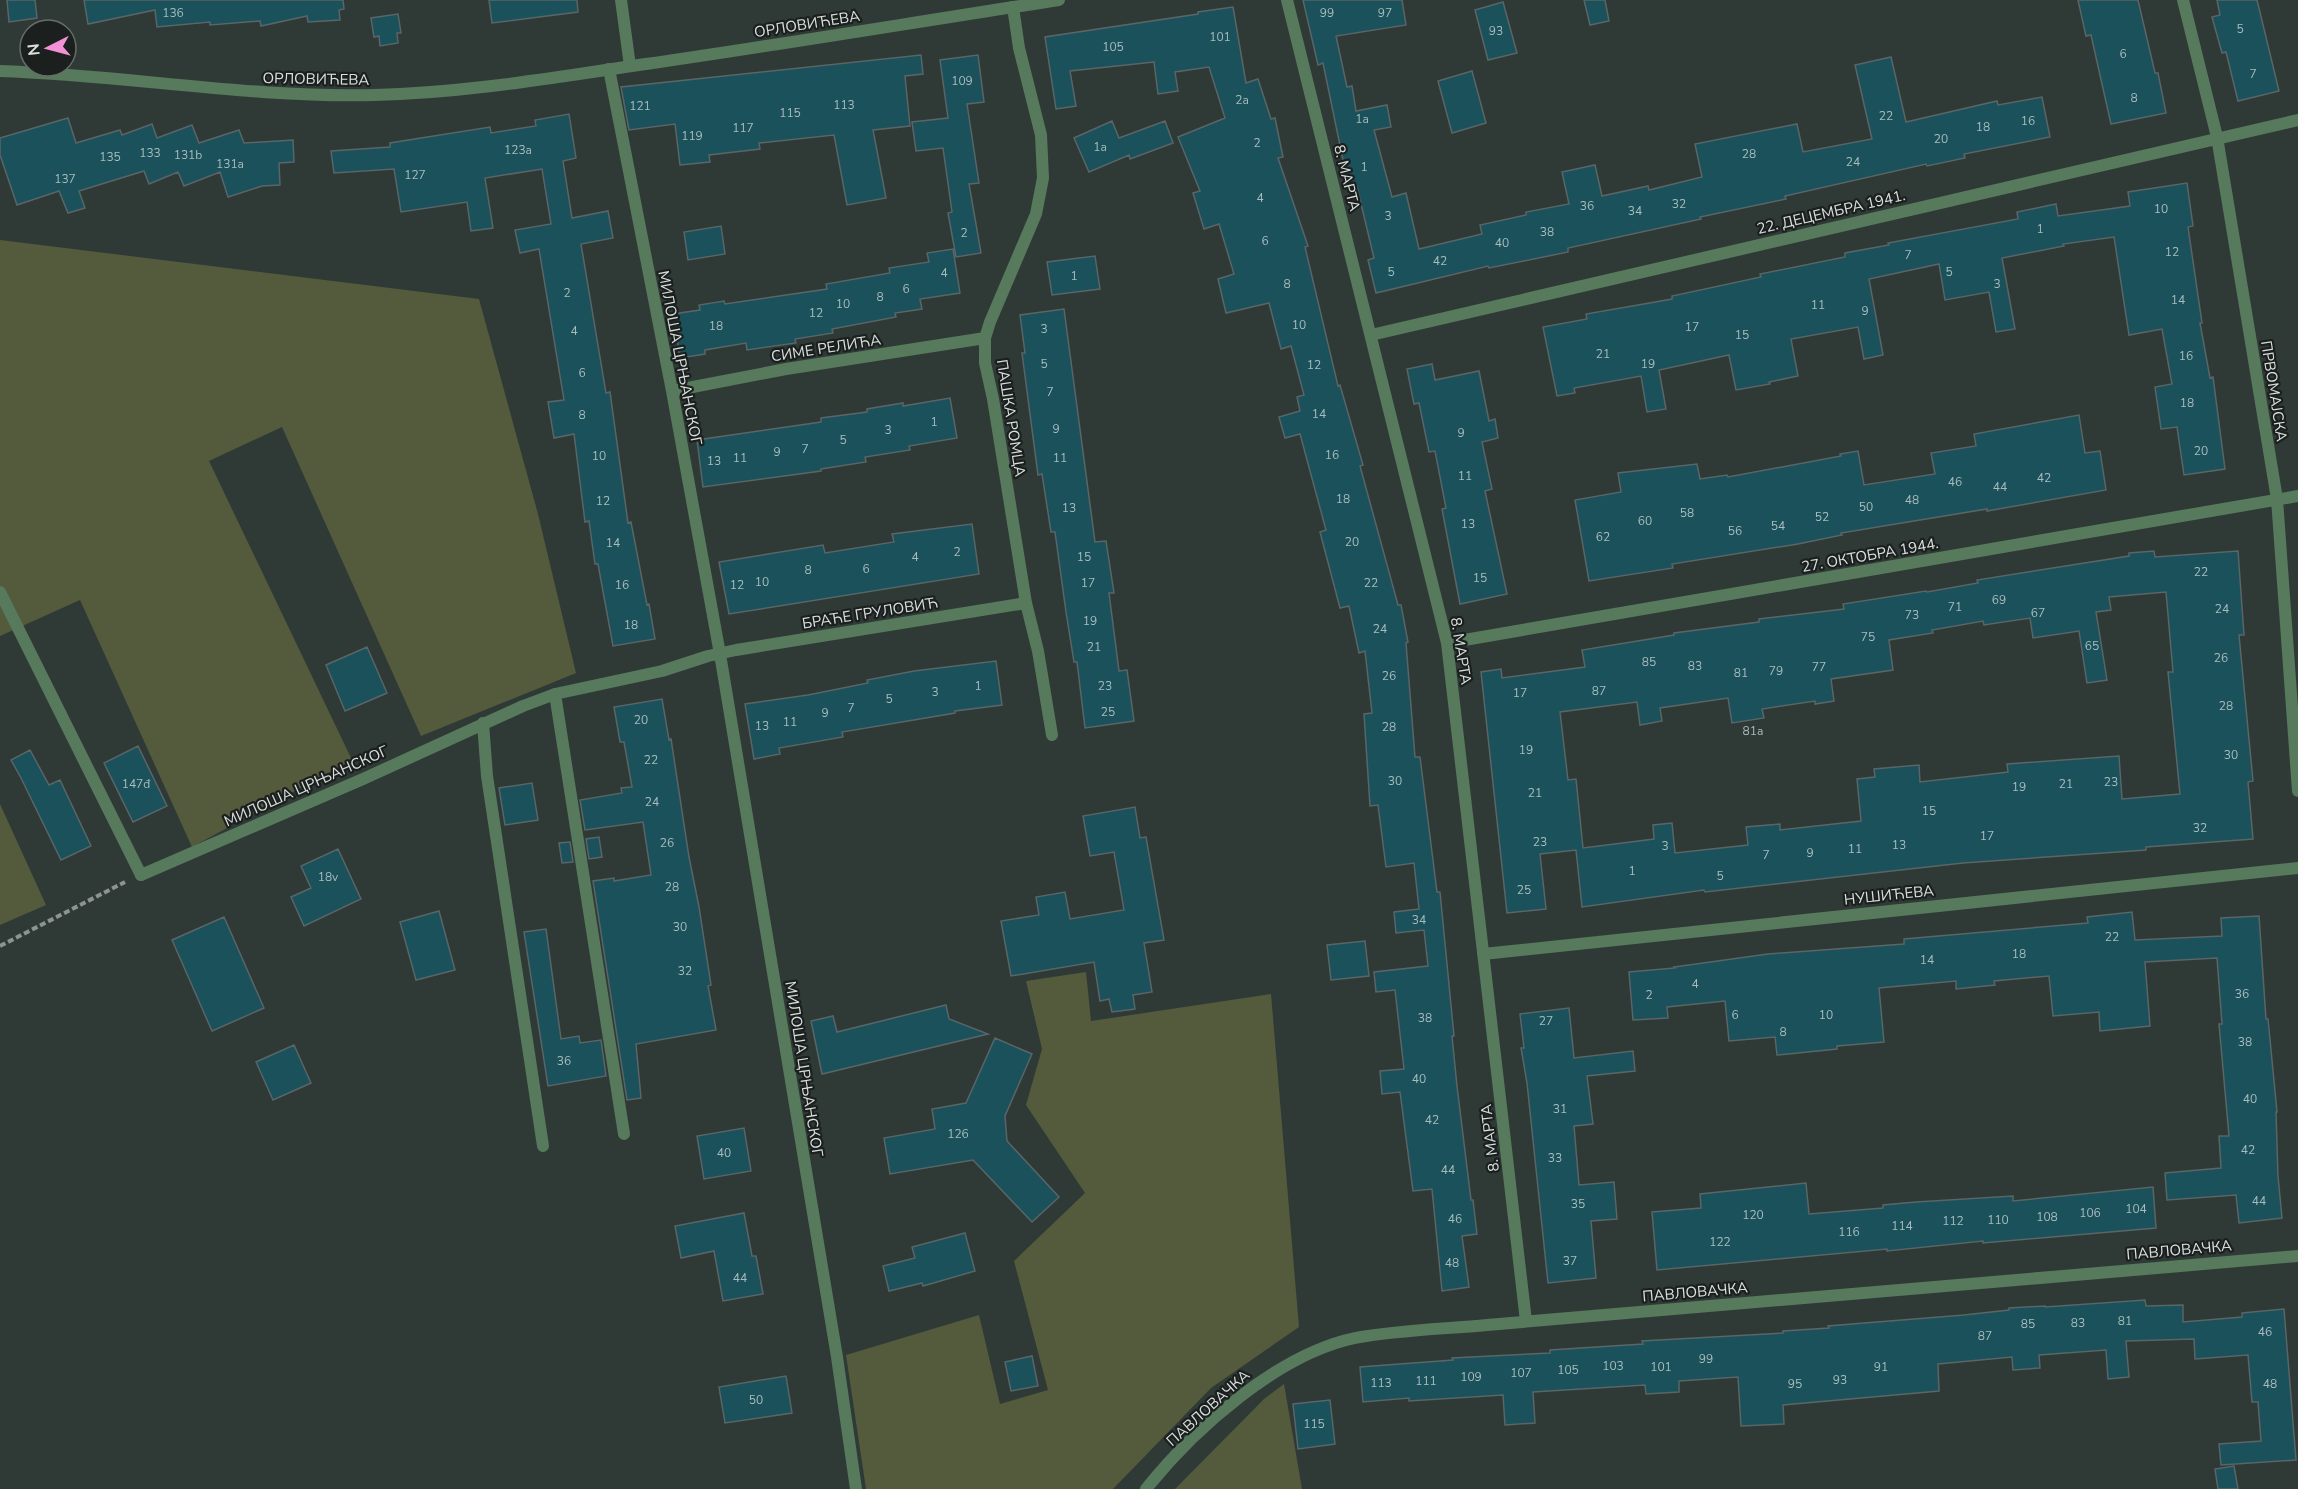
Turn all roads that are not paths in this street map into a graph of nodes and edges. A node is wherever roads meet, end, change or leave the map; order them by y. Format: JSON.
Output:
{"nodes":[{"id":1,"x":621,"y":0,"type":"edge"},
{"id":2,"x":1059,"y":0,"type":"edge"},
{"id":3,"x":1287,"y":0,"type":"edge"},
{"id":4,"x":2183,"y":0,"type":"edge"},
{"id":5,"x":1013,"y":7,"type":"junction"},
{"id":6,"x":630,"y":66,"type":"junction"},
{"id":7,"x":609,"y":69,"type":"junction"},
{"id":8,"x":0,"y":71,"type":"edge"},
{"id":9,"x":2298,"y":120,"type":"edge"},
{"id":10,"x":2217,"y":137,"type":"junction"},
{"id":11,"x":1371,"y":335,"type":"junction"},
{"id":12,"x":985,"y":338,"type":"junction"},
{"id":13,"x":672,"y":391,"type":"junction"},
{"id":14,"x":2298,"y":496,"type":"edge"},
{"id":15,"x":2277,"y":499,"type":"junction"},
{"id":16,"x":0,"y":592,"type":"edge"},
{"id":17,"x":1026,"y":603,"type":"junction"},
{"id":18,"x":1447,"y":643,"type":"junction"},
{"id":19,"x":720,"y":654,"type":"junction"},
{"id":20,"x":555,"y":694,"type":"junction"},
{"id":21,"x":483,"y":723,"type":"junction"},
{"id":22,"x":1052,"y":735,"type":"dead end"},
{"id":23,"x":2298,"y":791,"type":"edge"},
{"id":24,"x":2298,"y":868,"type":"edge"},
{"id":25,"x":1483,"y":954,"type":"junction"},
{"id":26,"x":624,"y":1134,"type":"dead end"},
{"id":27,"x":543,"y":1146,"type":"dead end"},
{"id":28,"x":2298,"y":1256,"type":"edge"},
{"id":29,"x":1526,"y":1322,"type":"junction"},
{"id":30,"x":856,"y":1489,"type":"edge"},
{"id":31,"x":1146,"y":1489,"type":"edge"}],
"edges":[{"from":1,"to":6,"type":"street"},
{"from":2,"to":5,"type":"street","name":"ОРЛОВИЋЕВА"},
{"from":3,"to":11,"type":"street","name":"8. МАРТА"},
{"from":4,"to":10,"type":"street","name":"ПРВОМАЈСКА"},
{"from":5,"to":6,"type":"street","name":"ОРЛОВИЋЕВА"},
{"from":5,"to":12,"type":"street","name":"ПАШКА РОМЦА"},
{"from":6,"to":7,"type":"street","name":"ОРЛОВИЋЕВА"},
{"from":7,"to":8,"type":"street","name":"ОРЛОВИЋЕВА"},
{"from":7,"to":13,"type":"street","name":"МИЛОША ЦРЊАНСКОГ"},
{"from":9,"to":10,"type":"street","name":"22. ДЕЦЕМБРА 1941."},
{"from":10,"to":11,"type":"street","name":"22. ДЕЦЕМБРА 1941."},
{"from":10,"to":15,"type":"street","name":"ПРВОМАЈСКА"},
{"from":11,"to":18,"type":"street","name":"8. МАРТА"},
{"from":12,"to":13,"type":"street","name":"СИМЕ РЕЛИЋА"},
{"from":12,"to":17,"type":"street","name":"ПАШКА РОМЦА"},
{"from":13,"to":19,"type":"street","name":"МИЛОША ЦРЊАНСКОГ"},
{"from":14,"to":15,"type":"street","name":"27. ОКТОБРА 1944."},
{"from":15,"to":18,"type":"street","name":"27. ОКТОБРА 1944."},
{"from":15,"to":23,"type":"street","name":"ПРВОМАЈСКА"},
{"from":16,"to":21,"type":"street","name":"МИЛОША ЦРЊАНСКОГ"},
{"from":17,"to":19,"type":"street","name":"БРАЋЕ ГРУЛОВИЋ"},
{"from":17,"to":22,"type":"street","name":"ПАШКА РОМЦА"},
{"from":18,"to":25,"type":"street","name":"8. МАРТА"},
{"from":19,"to":20,"type":"street","name":"МИЛОША ЦРЊАНСКОГ"},
{"from":19,"to":30,"type":"street","name":"МИЛОША ЦРЊАНСКОГ"},
{"from":20,"to":21,"type":"street","name":"МИЛОША ЦРЊАНСКОГ"},
{"from":20,"to":26,"type":"street"},
{"from":21,"to":27,"type":"street"},
{"from":24,"to":25,"type":"street","name":"НУШИЋЕВА"},
{"from":25,"to":29,"type":"street","name":"8. МАРТА"},
{"from":28,"to":29,"type":"street","name":"ПАВЛОВАЧКА"},
{"from":29,"to":31,"type":"street","name":"ПАВЛОВАЧКА"}]}
